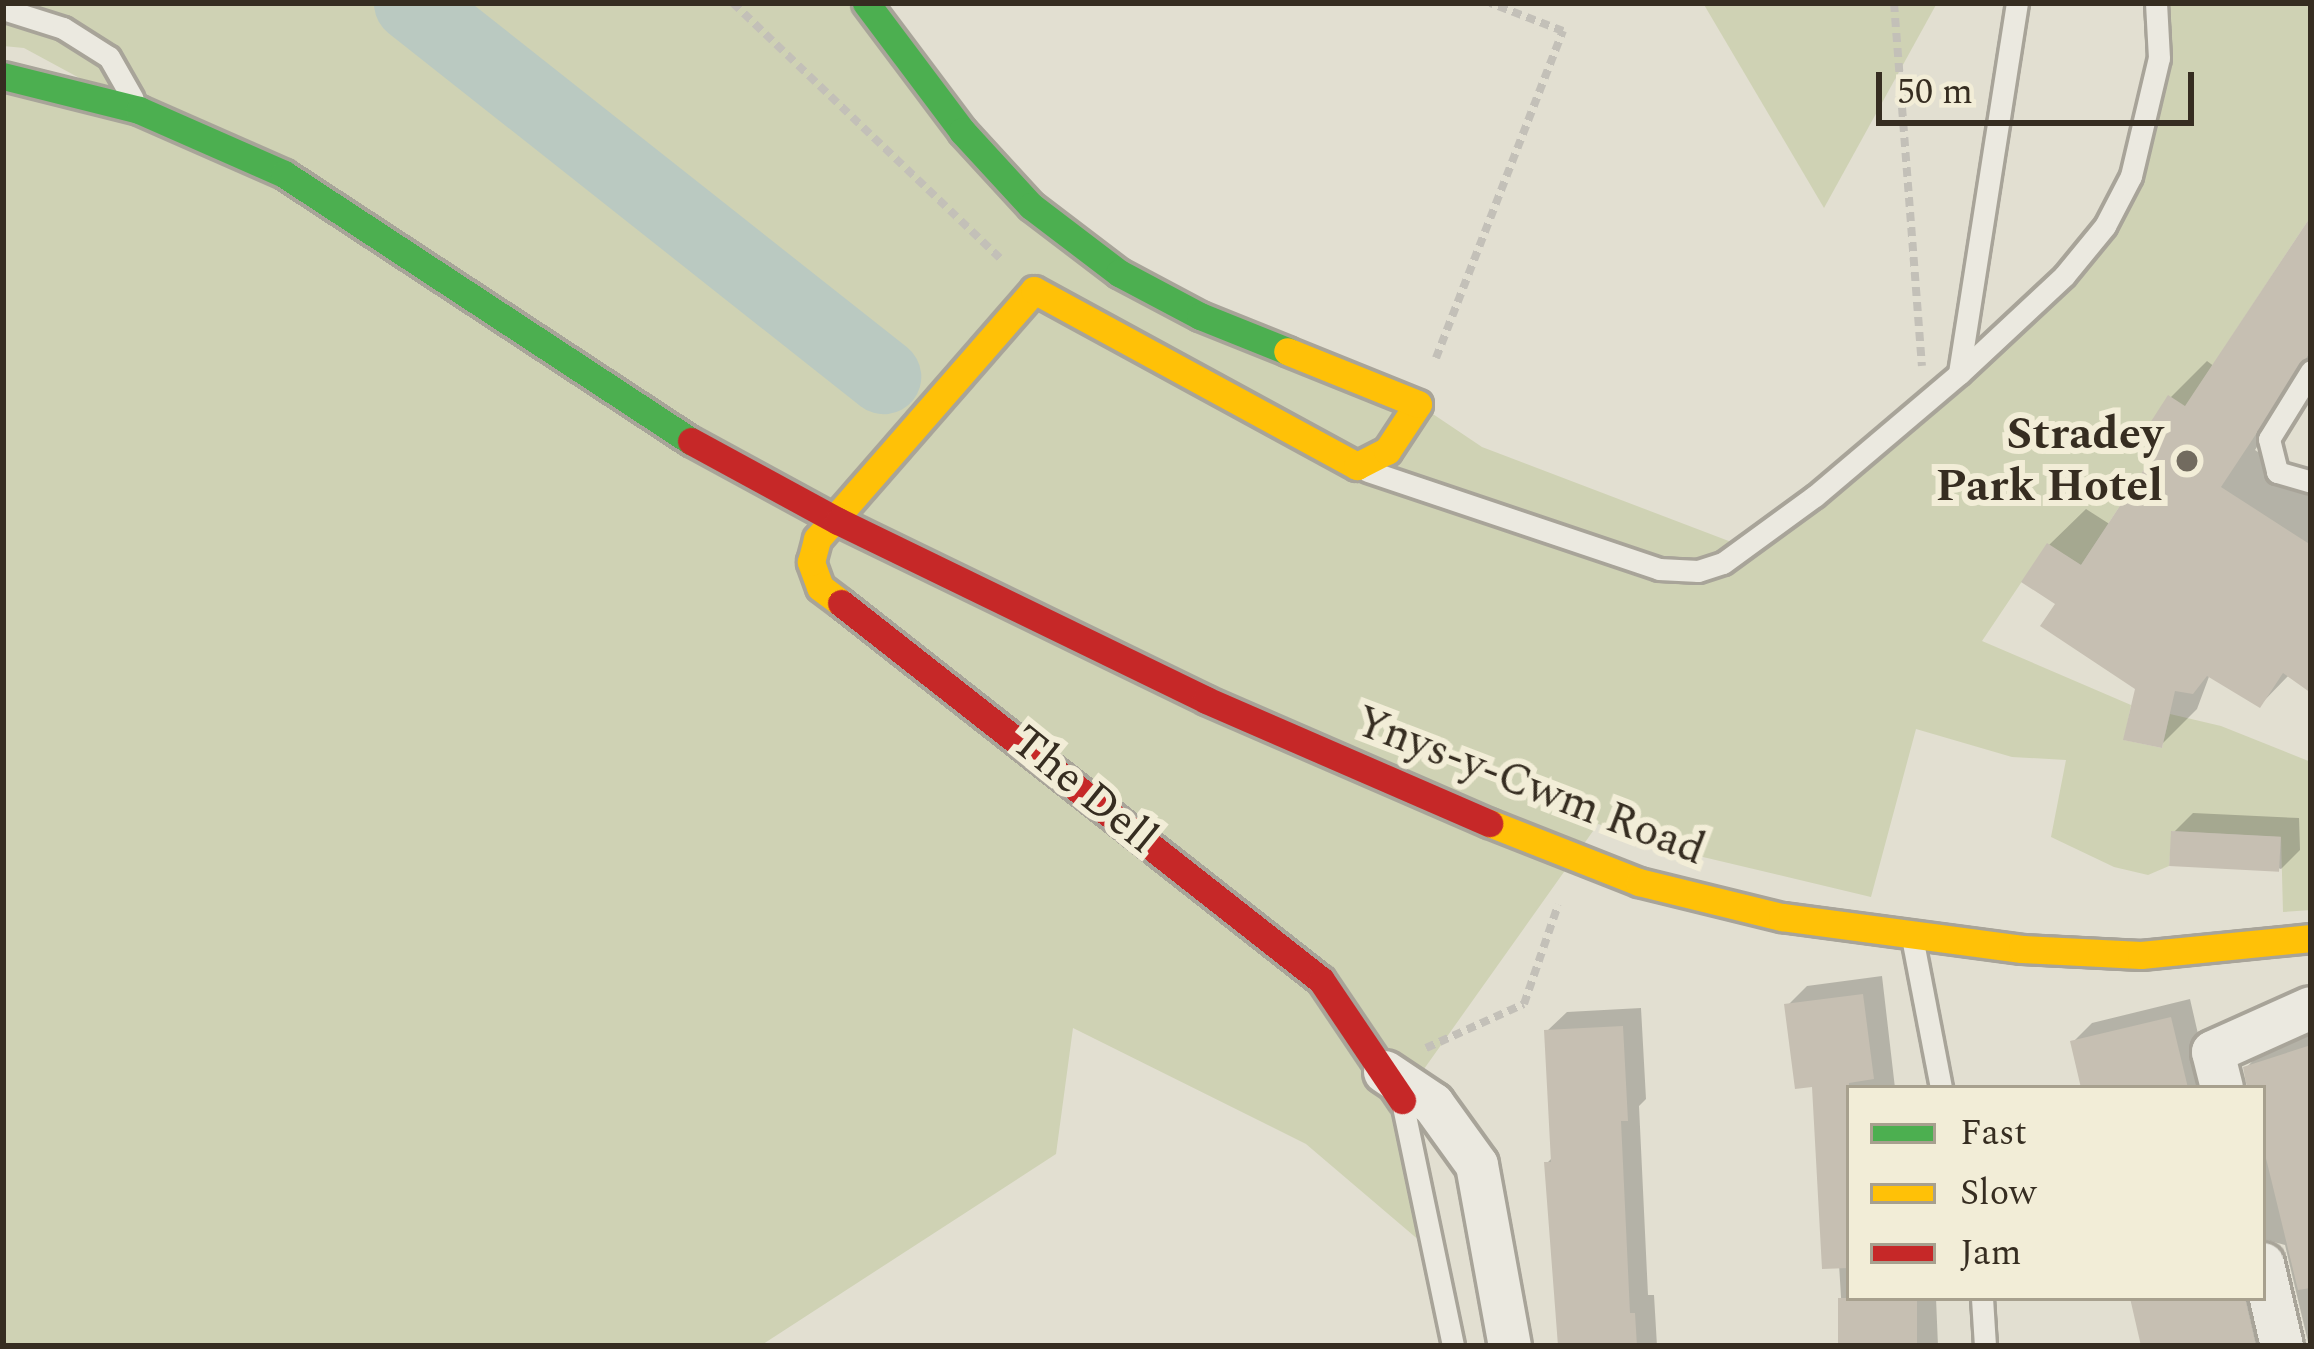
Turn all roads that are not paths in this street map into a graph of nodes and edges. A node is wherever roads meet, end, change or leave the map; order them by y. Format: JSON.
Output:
{"nodes":[{"id":1,"x":866,"y":3,"type":"edge"},
{"id":2,"x":2017,"y":3,"type":"edge"},
{"id":3,"x":2156,"y":3,"type":"edge"},
{"id":4,"x":3,"y":9,"type":"edge"},
{"id":5,"x":3,"y":76,"type":"edge"},
{"id":6,"x":139,"y":110,"type":"junction"},
{"id":7,"x":1959,"y":374,"type":"junction"},
{"id":8,"x":2308,"y":383,"type":"edge"},
{"id":9,"x":1357,"y":466,"type":"junction"},
{"id":10,"x":2311,"y":482,"type":"edge"},
{"id":11,"x":838,"y":521,"type":"junction"},
{"id":12,"x":1912,"y":937,"type":"junction"},
{"id":13,"x":2311,"y":938,"type":"edge"},
{"id":14,"x":2311,"y":1008,"type":"edge"},
{"id":15,"x":1391,"y":1084,"type":"junction"},
{"id":16,"x":1939,"y":1085,"type":"edge"},
{"id":17,"x":2221,"y":1085,"type":"edge"},
{"id":18,"x":2266,"y":1277,"type":"edge"},
{"id":19,"x":1982,"y":1301,"type":"edge"},
{"id":20,"x":1453,"y":1346,"type":"edge"},
{"id":21,"x":1510,"y":1346,"type":"edge"},
{"id":22,"x":1985,"y":1346,"type":"edge"},
{"id":23,"x":2282,"y":1346,"type":"edge"}],
"edges":[{"from":1,"to":9,"type":"main road"},
{"from":2,"to":7,"type":"lane"},
{"from":3,"to":7,"type":"lane"},
{"from":4,"to":6,"type":"lane"},
{"from":5,"to":6,"type":"main road","name":"Ynys-y-Cwm Road"},
{"from":6,"to":11,"type":"main road","name":"Ynys-y-Cwm Road"},
{"from":7,"to":9,"type":"lane"},
{"from":8,"to":10,"type":"lane"},
{"from":9,"to":11,"type":"main road"},
{"from":11,"to":12,"type":"main road","name":"Ynys-y-Cwm Road"},
{"from":11,"to":15,"type":"main road","name":"The Dell"},
{"from":12,"to":13,"type":"main road","name":"Ynys-y-Cwm Road"},
{"from":12,"to":16,"type":"lane"},
{"from":14,"to":17,"type":"street"},
{"from":15,"to":20,"type":"lane"},
{"from":15,"to":21,"type":"street","name":"The Dell"},
{"from":18,"to":23,"type":"street"},
{"from":19,"to":22,"type":"lane"}]}
